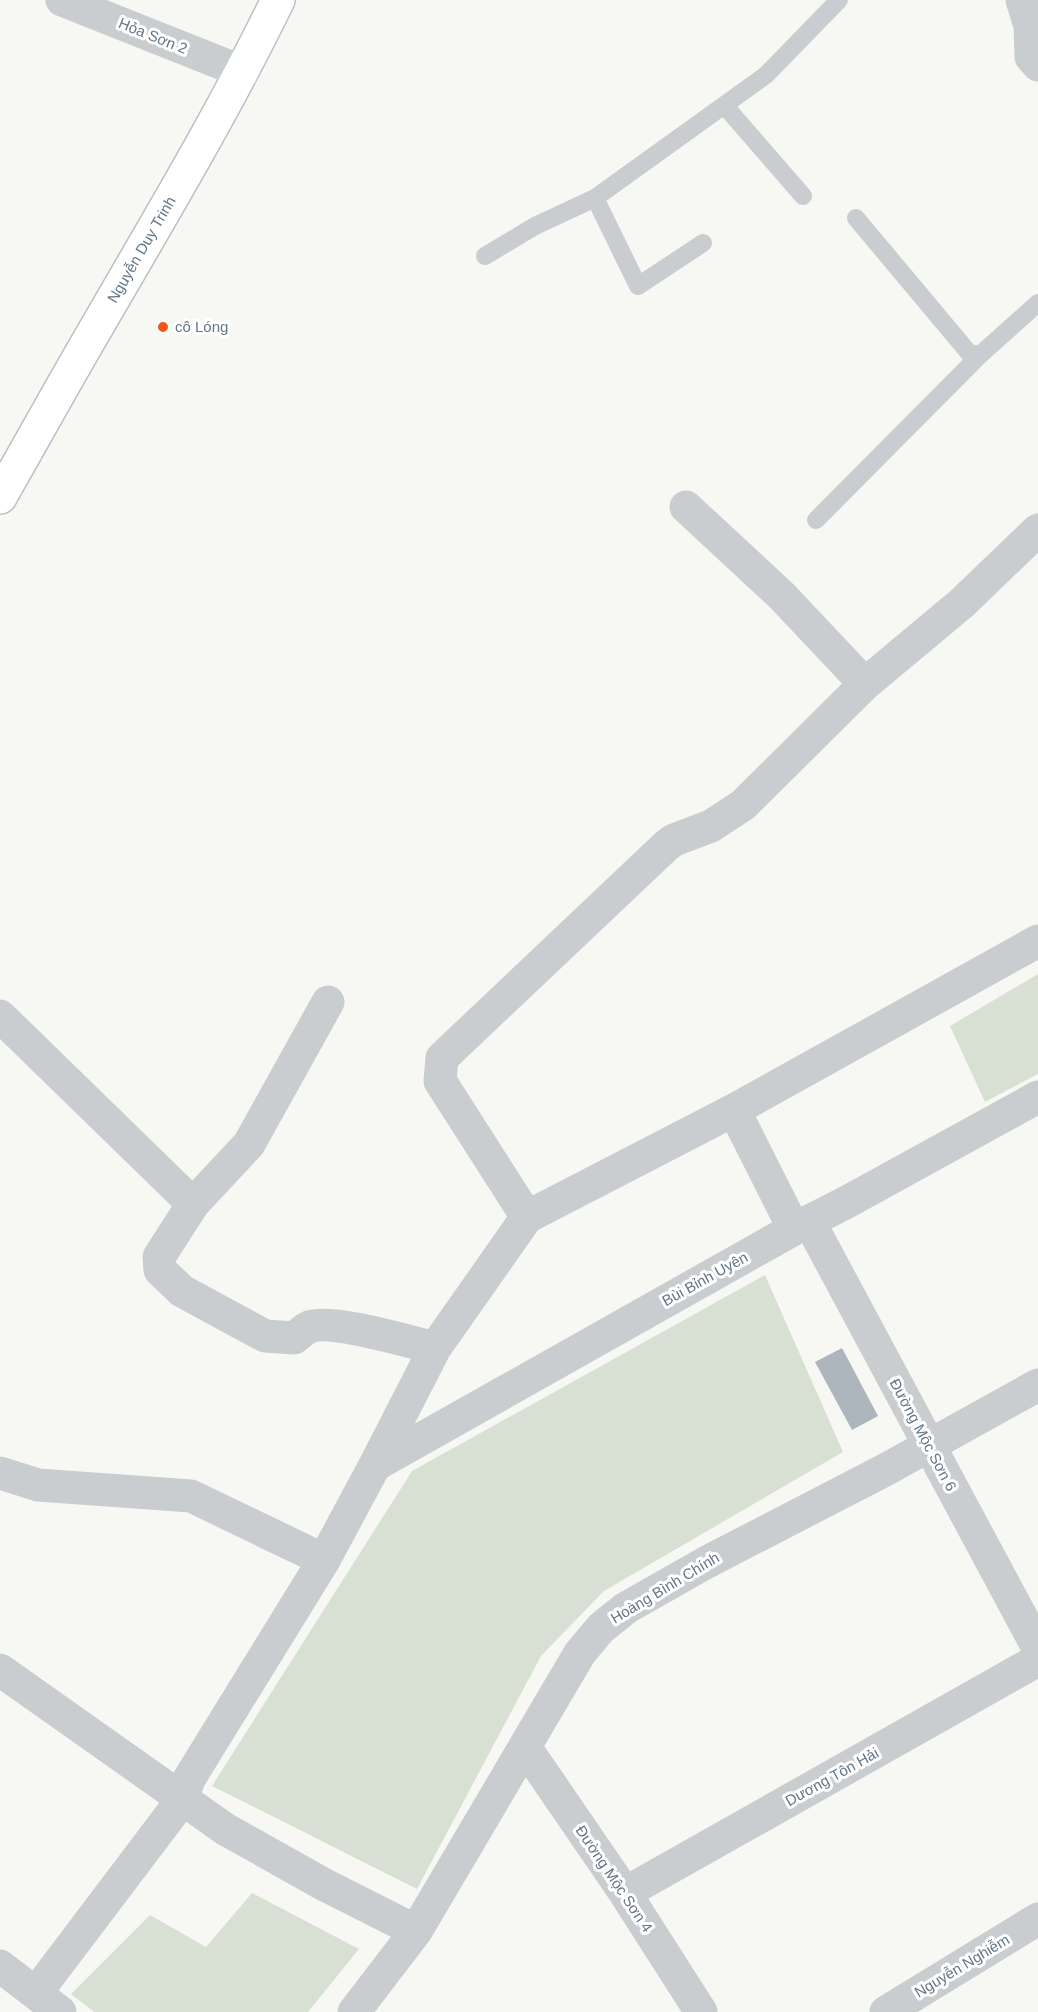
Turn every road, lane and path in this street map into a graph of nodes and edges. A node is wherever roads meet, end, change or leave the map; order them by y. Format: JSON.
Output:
{"nodes":[{"id":1,"x":62,"y":0,"type":"edge"},
{"id":2,"x":278,"y":0,"type":"edge"},
{"id":3,"x":839,"y":0,"type":"edge"},
{"id":4,"x":1022,"y":0,"type":"edge"},
{"id":5,"x":1038,"y":65,"type":"edge"},
{"id":6,"x":243,"y":72,"type":"junction"},
{"id":7,"x":724,"y":105,"type":"junction"},
{"id":8,"x":803,"y":196,"type":"dead end"},
{"id":9,"x":595,"y":198,"type":"junction"},
{"id":10,"x":856,"y":218,"type":"dead end"},
{"id":11,"x":704,"y":243,"type":"dead end"},
{"id":12,"x":485,"y":256,"type":"dead end"},
{"id":13,"x":1038,"y":303,"type":"edge"},
{"id":14,"x":980,"y":355,"type":"junction"},
{"id":15,"x":0,"y":497,"type":"edge"},
{"id":16,"x":686,"y":507,"type":"dead end"},
{"id":17,"x":816,"y":520,"type":"dead end"},
{"id":18,"x":1038,"y":530,"type":"edge"},
{"id":19,"x":865,"y":684,"type":"junction"},
{"id":20,"x":1038,"y":941,"type":"edge"},
{"id":21,"x":328,"y":1002,"type":"dead end"},
{"id":22,"x":0,"y":1016,"type":"edge"},
{"id":23,"x":1038,"y":1097,"type":"edge"},
{"id":24,"x":734,"y":1110,"type":"junction"},
{"id":25,"x":193,"y":1204,"type":"junction"},
{"id":26,"x":527,"y":1217,"type":"junction"},
{"id":27,"x":801,"y":1225,"type":"junction"},
{"id":28,"x":435,"y":1348,"type":"junction"},
{"id":29,"x":1038,"y":1385,"type":"edge"},
{"id":30,"x":929,"y":1446,"type":"junction"},
{"id":31,"x":375,"y":1465,"type":"junction"},
{"id":32,"x":0,"y":1473,"type":"edge"},
{"id":33,"x":324,"y":1560,"type":"junction"},
{"id":34,"x":1038,"y":1648,"type":"edge"},
{"id":35,"x":1038,"y":1660,"type":"edge"},
{"id":36,"x":0,"y":1670,"type":"edge"},
{"id":37,"x":525,"y":1747,"type":"junction"},
{"id":38,"x":182,"y":1800,"type":"junction"},
{"id":39,"x":625,"y":1893,"type":"junction"},
{"id":40,"x":1038,"y":1919,"type":"edge"},
{"id":41,"x":416,"y":1931,"type":"junction"},
{"id":42,"x":0,"y":1966,"type":"edge"},
{"id":43,"x":48,"y":2002,"type":"edge"},
{"id":44,"x":354,"y":2012,"type":"edge"},
{"id":45,"x":701,"y":2012,"type":"edge"},
{"id":46,"x":886,"y":2012,"type":"edge"}],
"edges":[{"from":1,"to":6,"type":"street","name":"Hỏa Sơn 2"},
{"from":2,"to":6,"type":"street","name":"Nguyễn Duy Trinh"},
{"from":3,"to":7,"type":"lane"},
{"from":4,"to":5,"type":"street"},
{"from":6,"to":15,"type":"street","name":"Nguyễn Duy Trinh"},
{"from":7,"to":8,"type":"lane"},
{"from":7,"to":9,"type":"lane"},
{"from":9,"to":11,"type":"lane"},
{"from":9,"to":12,"type":"lane"},
{"from":10,"to":14,"type":"lane"},
{"from":13,"to":14,"type":"lane"},
{"from":14,"to":17,"type":"lane"},
{"from":16,"to":19,"type":"street"},
{"from":18,"to":19,"type":"street"},
{"from":19,"to":26,"type":"street"},
{"from":20,"to":24,"type":"street"},
{"from":21,"to":25,"type":"street"},
{"from":22,"to":25,"type":"street"},
{"from":23,"to":27,"type":"street","name":"Bùi Bỉnh Uyên"},
{"from":24,"to":26,"type":"street"},
{"from":24,"to":27,"type":"street","name":"Đường Mộc Sơn 6"},
{"from":25,"to":28,"type":"street"},
{"from":26,"to":28,"type":"street"},
{"from":27,"to":30,"type":"street","name":"Đường Mộc Sơn 6"},
{"from":27,"to":31,"type":"street","name":"Bùi Bỉnh Uyên"},
{"from":28,"to":31,"type":"street"},
{"from":29,"to":30,"type":"street","name":"Hoàng Bình Chính"},
{"from":30,"to":34,"type":"street","name":"Đường Mộc Sơn 6"},
{"from":30,"to":37,"type":"street","name":"Hoàng Bình Chính"},
{"from":31,"to":33,"type":"street"},
{"from":32,"to":33,"type":"street"},
{"from":33,"to":38,"type":"street"},
{"from":35,"to":39,"type":"street","name":"Dương Tôn Hải"},
{"from":36,"to":38,"type":"street"},
{"from":37,"to":39,"type":"street","name":"Đường Mộc Sơn 4"},
{"from":37,"to":41,"type":"street","name":"Hoàng Bình Chính"},
{"from":38,"to":41,"type":"street"},
{"from":38,"to":43,"type":"street"},
{"from":39,"to":45,"type":"street","name":"Đường Mộc Sơn 4"},
{"from":40,"to":46,"type":"street","name":"Nguyễn Nghiễm"},
{"from":41,"to":44,"type":"street","name":"Hoàng Bình Chính"},
{"from":42,"to":43,"type":"street"}]}
